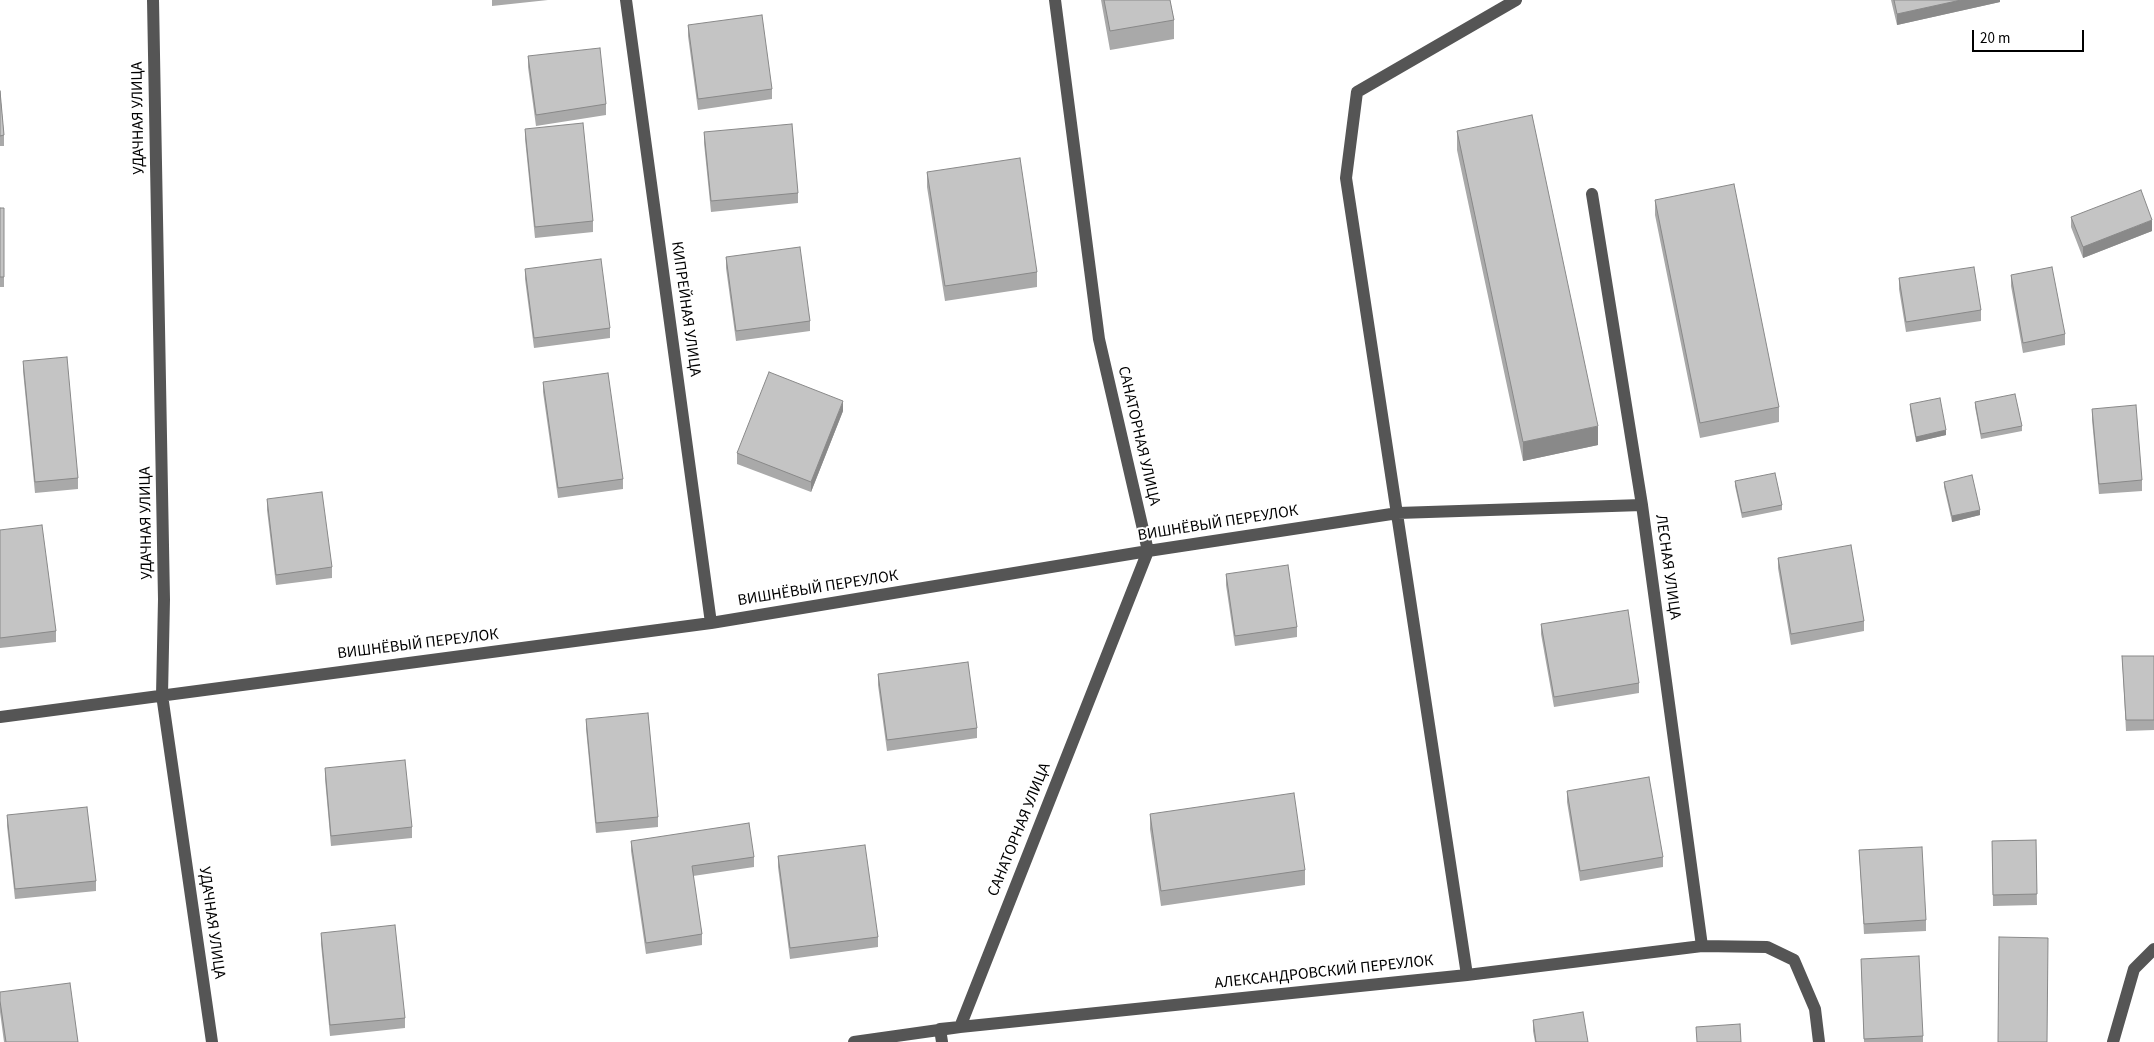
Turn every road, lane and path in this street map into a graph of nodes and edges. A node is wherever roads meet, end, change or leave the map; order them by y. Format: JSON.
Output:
{"nodes":[{"id":1,"x":153,"y":0,"type":"edge"},
{"id":2,"x":626,"y":0,"type":"edge"},
{"id":3,"x":1055,"y":0,"type":"edge"},
{"id":4,"x":1516,"y":0,"type":"edge"},
{"id":5,"x":1592,"y":194,"type":"dead end"},
{"id":6,"x":1642,"y":505,"type":"junction"},
{"id":7,"x":1398,"y":513,"type":"junction"},
{"id":8,"x":1148,"y":551,"type":"junction"},
{"id":9,"x":711,"y":623,"type":"junction"},
{"id":10,"x":162,"y":695,"type":"junction"},
{"id":11,"x":0,"y":717,"type":"edge"},
{"id":12,"x":1702,"y":946,"type":"junction"},
{"id":13,"x":2154,"y":949,"type":"edge"},
{"id":14,"x":1467,"y":975,"type":"junction"},
{"id":15,"x":960,"y":1027,"type":"junction"},
{"id":16,"x":941,"y":1036,"type":"edge"},
{"id":17,"x":212,"y":1042,"type":"edge"},
{"id":18,"x":854,"y":1042,"type":"edge"},
{"id":19,"x":1819,"y":1042,"type":"edge"},
{"id":20,"x":2112,"y":1042,"type":"edge"}],
"edges":[{"from":1,"to":10,"type":"street","name":"УДАЧНАЯ УЛИЦА"},
{"from":2,"to":9,"type":"street","name":"КИПРЕЙНАЯ УЛИЦА"},
{"from":3,"to":8,"type":"street","name":"САНАТОРНАЯ УЛИЦА"},
{"from":4,"to":7,"type":"street"},
{"from":5,"to":6,"type":"street","name":"ЛЕСНАЯ УЛИЦА"},
{"from":6,"to":7,"type":"street","name":"ВИШНЁВЫЙ ПЕРЕУЛОК"},
{"from":6,"to":12,"type":"street","name":"ЛЕСНАЯ УЛИЦА"},
{"from":7,"to":8,"type":"street","name":"ВИШНЁВЫЙ ПЕРЕУЛОК"},
{"from":7,"to":14,"type":"street"},
{"from":8,"to":9,"type":"street","name":"ВИШНЁВЫЙ ПЕРЕУЛОК"},
{"from":8,"to":15,"type":"street","name":"САНАТОРНАЯ УЛИЦА"},
{"from":9,"to":10,"type":"street","name":"ВИШНЁВЫЙ ПЕРЕУЛОК"},
{"from":10,"to":11,"type":"street","name":"ВИШНЁВЫЙ ПЕРЕУЛОК"},
{"from":10,"to":17,"type":"street","name":"УДАЧНАЯ УЛИЦА"},
{"from":12,"to":14,"type":"street","name":"АЛЕКСАНДРОВСКИЙ ПЕРЕУЛОК"},
{"from":12,"to":19,"type":"street","name":"АЛЕКСАНДРОВСКИЙ ПЕРЕУЛОК"},
{"from":13,"to":20,"type":"street"},
{"from":14,"to":15,"type":"street","name":"АЛЕКСАНДРОВСКИЙ ПЕРЕУЛОК"},
{"from":15,"to":16,"type":"street","name":"АЛЕКСАНДРОВСКИЙ ПЕРЕУЛОК"},
{"from":16,"to":18,"type":"street"}]}
